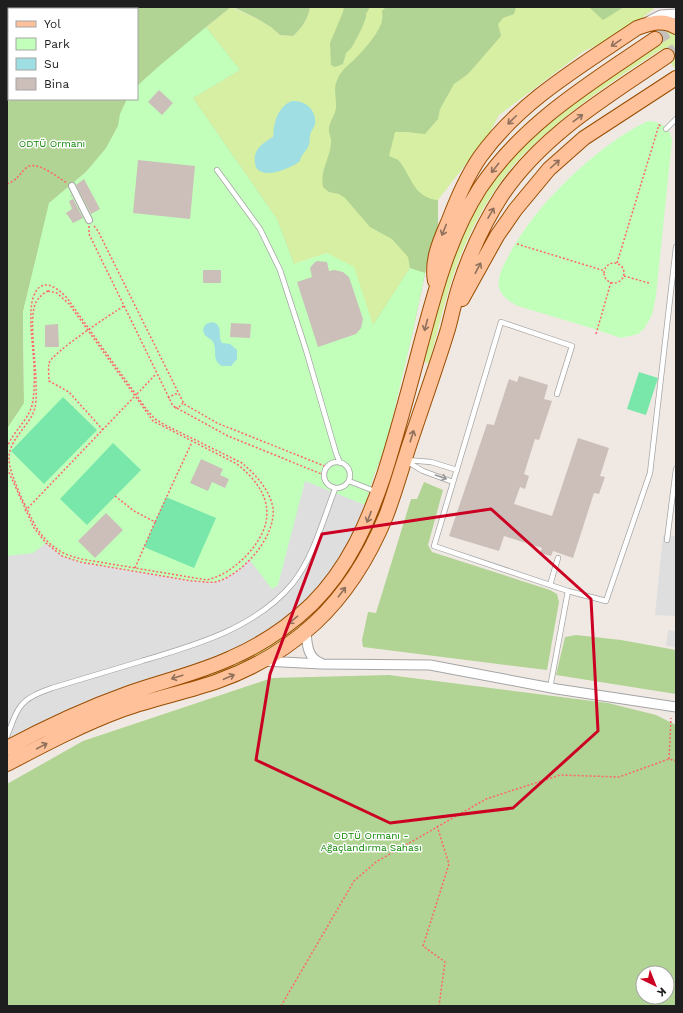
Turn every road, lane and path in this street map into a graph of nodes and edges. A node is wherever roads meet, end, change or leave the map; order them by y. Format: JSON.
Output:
{"nodes":[{"id":1,"x":676,"y":14,"type":"edge"},
{"id":2,"x":676,"y":27,"type":"edge"},
{"id":3,"x":637,"y":28,"type":"junction"},
{"id":4,"x":655,"y":39,"type":"tunnel mouth"},
{"id":5,"x":667,"y":56,"type":"tunnel mouth"},
{"id":6,"x":674,"y":79,"type":"edge"},
{"id":7,"x":676,"y":119,"type":"edge"},
{"id":8,"x":666,"y":129,"type":"joint"},
{"id":9,"x":217,"y":170,"type":"dead end"},
{"id":10,"x":7,"y":184,"type":"edge"},
{"id":11,"x":72,"y":186,"type":"joint"},
{"id":12,"x":89,"y":220,"type":"junction"},
{"id":13,"x":517,"y":244,"type":"dead end"},
{"id":14,"x":676,"y":247,"type":"edge"},
{"id":15,"x":616,"y":264,"type":"junction"},
{"id":16,"x":605,"y":271,"type":"junction"},
{"id":17,"x":624,"y":276,"type":"junction"},
{"id":18,"x":611,"y":282,"type":"junction"},
{"id":19,"x":649,"y":283,"type":"dead end"},
{"id":20,"x":436,"y":287,"type":"junction"},
{"id":21,"x":124,"y":306,"type":"junction"},
{"id":22,"x":448,"y":328,"type":"junction"},
{"id":23,"x":88,"y":330,"type":"junction"},
{"id":24,"x":596,"y":334,"type":"dead end"},
{"id":25,"x":156,"y":374,"type":"junction"},
{"id":26,"x":179,"y":394,"type":"junction"},
{"id":27,"x":557,"y":394,"type":"dead end"},
{"id":28,"x":135,"y":396,"type":"junction"},
{"id":29,"x":168,"y":398,"type":"junction"},
{"id":30,"x":183,"y":403,"type":"junction"},
{"id":31,"x":175,"y":408,"type":"junction"},
{"id":32,"x":103,"y":430,"type":"junction"},
{"id":33,"x":192,"y":442,"type":"junction"},
{"id":34,"x":7,"y":448,"type":"edge"},
{"id":35,"x":390,"y":456,"type":"junction"},
{"id":36,"x":404,"y":460,"type":"junction"},
{"id":37,"x":339,"y":462,"type":"junction"},
{"id":38,"x":327,"y":467,"type":"junction"},
{"id":39,"x":7,"y":468,"type":"edge"},
{"id":40,"x":676,"y":469,"type":"edge"},
{"id":41,"x":457,"y":470,"type":"junction"},
{"id":42,"x":324,"y":475,"type":"junction"},
{"id":43,"x":349,"y":481,"type":"junction"},
{"id":44,"x":453,"y":482,"type":"junction"},
{"id":45,"x":335,"y":489,"type":"junction"},
{"id":46,"x":378,"y":492,"type":"junction"},
{"id":47,"x":115,"y":496,"type":"dead end"},
{"id":48,"x":28,"y":509,"type":"junction"},
{"id":49,"x":26,"y":511,"type":"junction"},
{"id":50,"x":155,"y":522,"type":"junction"},
{"id":51,"x":667,"y":540,"type":"dead end"},
{"id":52,"x":558,"y":558,"type":"dead end"},
{"id":53,"x":135,"y":568,"type":"junction"},
{"id":54,"x":550,"y":585,"type":"junction"},
{"id":55,"x":568,"y":591,"type":"junction"},
{"id":56,"x":306,"y":631,"type":"junction"},
{"id":57,"x":262,"y":662,"type":"junction"},
{"id":58,"x":322,"y":664,"type":"junction"},
{"id":59,"x":550,"y":688,"type":"junction"},
{"id":60,"x":676,"y":707,"type":"edge"},
{"id":61,"x":671,"y":718,"type":"dead end"},
{"id":62,"x":7,"y":736,"type":"edge"},
{"id":63,"x":7,"y":748,"type":"edge"},
{"id":64,"x":669,"y":759,"type":"junction"},
{"id":65,"x":676,"y":762,"type":"edge"},
{"id":66,"x":7,"y":764,"type":"edge"},
{"id":67,"x":437,"y":826,"type":"junction"},
{"id":68,"x":281,"y":1006,"type":"edge"},
{"id":69,"x":439,"y":1006,"type":"edge"}],
"edges":[{"from":1,"to":3,"type":"street"},
{"from":2,"to":3,"type":"main road"},
{"from":3,"to":20,"type":"main road","one_way":true},
{"from":4,"to":20,"type":"main road","one_way":true},
{"from":22,"to":5,"type":"main road","one_way":true},
{"from":22,"to":6,"type":"main road","one_way":true},
{"from":7,"to":8,"type":"lane"},
{"from":8,"to":15,"type":"path"},
{"from":9,"to":37,"type":"lane"},
{"from":10,"to":11,"type":"path"},
{"from":11,"to":12,"type":"street"},
{"from":12,"to":21,"type":"path"},
{"from":12,"to":26,"type":"path"},
{"from":13,"to":16,"type":"path"},
{"from":14,"to":55,"type":"lane"},
{"from":15,"to":16,"type":"path"},
{"from":15,"to":17,"type":"path"},
{"from":16,"to":18,"type":"path"},
{"from":17,"to":18,"type":"path"},
{"from":17,"to":19,"type":"path"},
{"from":18,"to":24,"type":"path"},
{"from":20,"to":35,"type":"main road","one_way":true},
{"from":21,"to":23,"type":"path"},
{"from":21,"to":25,"type":"path"},
{"from":36,"to":22,"type":"main road","one_way":true},
{"from":23,"to":28,"type":"path"},
{"from":23,"to":32,"type":"path"},
{"from":23,"to":34,"type":"path"},
{"from":23,"to":48,"type":"path"},
{"from":25,"to":28,"type":"path"},
{"from":25,"to":29,"type":"path"},
{"from":26,"to":29,"type":"path"},
{"from":26,"to":30,"type":"path"},
{"from":27,"to":41,"type":"lane"},
{"from":28,"to":32,"type":"path"},
{"from":28,"to":33,"type":"path"},
{"from":28,"to":49,"type":"path"},
{"from":29,"to":31,"type":"path"},
{"from":30,"to":31,"type":"path"},
{"from":30,"to":38,"type":"path"},
{"from":31,"to":42,"type":"path"},
{"from":32,"to":48,"type":"path"},
{"from":33,"to":50,"type":"path"},
{"from":33,"to":53,"type":"path"},
{"from":35,"to":36,"type":"main road"},
{"from":35,"to":46,"type":"main road"},
{"from":36,"to":41,"type":"lane"},
{"from":36,"to":44,"type":"lane","one_way":true},
{"from":56,"to":36,"type":"main road","one_way":true},
{"from":37,"to":38,"type":"lane"},
{"from":37,"to":43,"type":"lane"},
{"from":38,"to":42,"type":"lane"},
{"from":39,"to":49,"type":"path"},
{"from":40,"to":51,"type":"lane"},
{"from":41,"to":44,"type":"lane"},
{"from":42,"to":45,"type":"lane"},
{"from":43,"to":45,"type":"lane"},
{"from":43,"to":46,"type":"lane"},
{"from":44,"to":54,"type":"lane"},
{"from":45,"to":62,"type":"lane"},
{"from":46,"to":63,"type":"main road","one_way":true},
{"from":47,"to":50,"type":"path"},
{"from":48,"to":49,"type":"path"},
{"from":48,"to":53,"type":"path"},
{"from":50,"to":53,"type":"path"},
{"from":52,"to":54,"type":"lane"},
{"from":54,"to":55,"type":"lane"},
{"from":55,"to":59,"type":"lane"},
{"from":56,"to":57,"type":"main road"},
{"from":56,"to":58,"type":"street"},
{"from":57,"to":58,"type":"street"},
{"from":66,"to":57,"type":"main road","one_way":true},
{"from":58,"to":59,"type":"street"},
{"from":59,"to":60,"type":"street"},
{"from":61,"to":64,"type":"path"},
{"from":64,"to":65,"type":"path"},
{"from":64,"to":67,"type":"path"},
{"from":67,"to":68,"type":"path"},
{"from":67,"to":69,"type":"path"}]}
